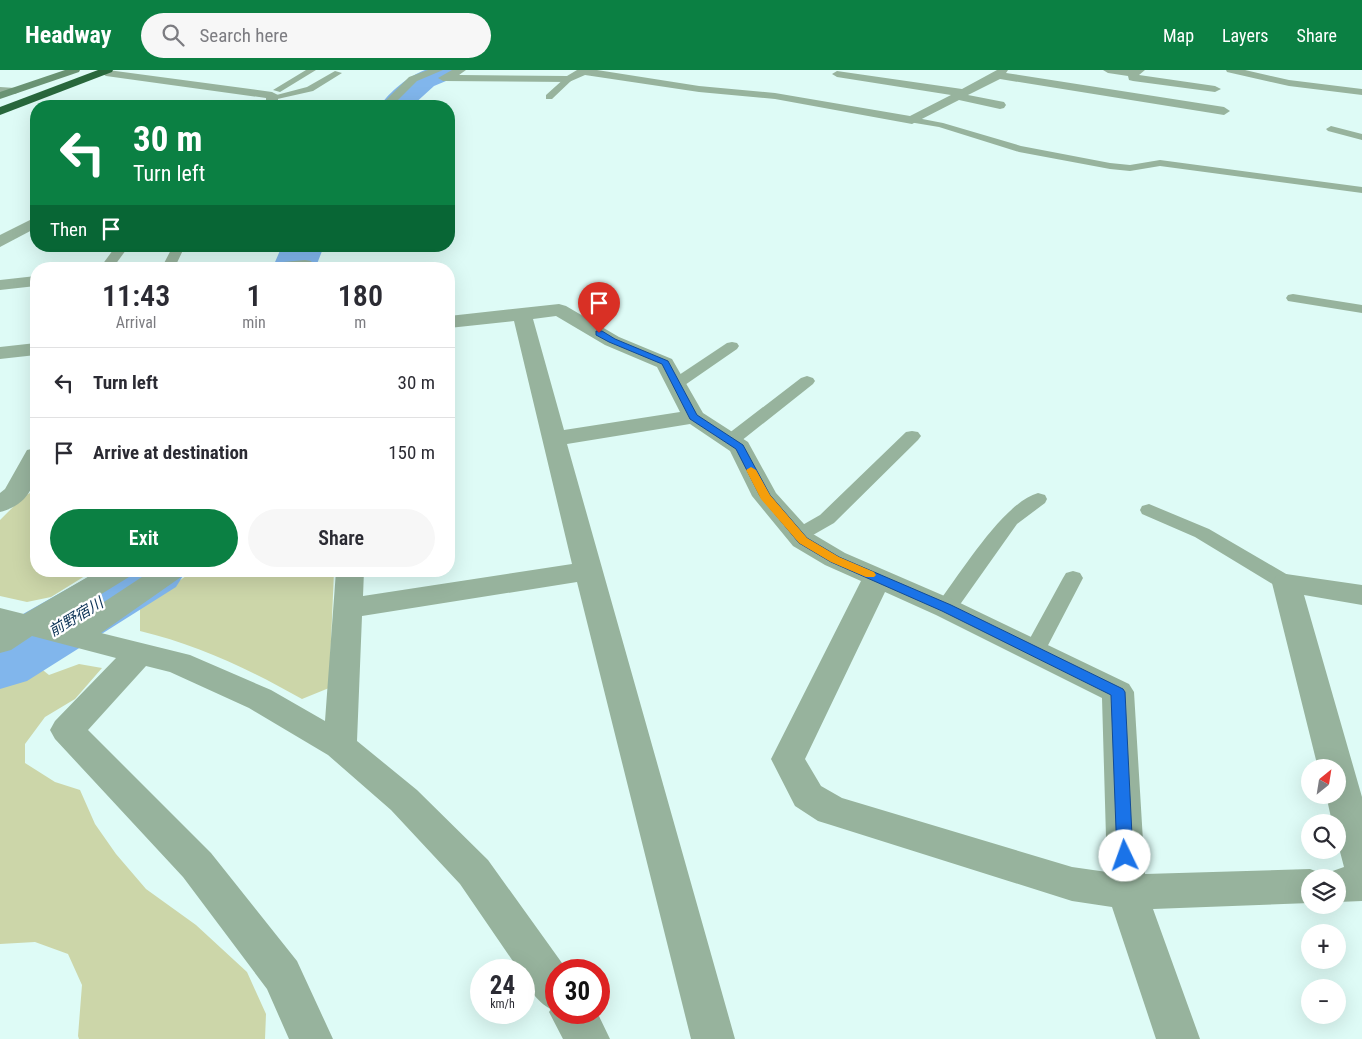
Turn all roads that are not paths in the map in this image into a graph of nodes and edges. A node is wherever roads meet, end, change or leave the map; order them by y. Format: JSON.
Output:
{"nodes":[{"id":1,"x":75,"y":70,"type":"edge"},
{"id":2,"x":82,"y":70,"type":"edge"},
{"id":3,"x":157,"y":70,"type":"edge"},
{"id":4,"x":312,"y":70,"type":"edge"},
{"id":5,"x":461,"y":70,"type":"edge"},
{"id":6,"x":497,"y":70,"type":"edge"},
{"id":7,"x":544,"y":70,"type":"edge"},
{"id":8,"x":1030,"y":70,"type":"edge"},
{"id":9,"x":1108,"y":70,"type":"edge"},
{"id":10,"x":1231,"y":70,"type":"edge"},
{"id":11,"x":110,"y":71,"type":"edge"},
{"id":12,"x":584,"y":71,"type":"edge"},
{"id":13,"x":1000,"y":72,"type":"edge"},
{"id":14,"x":1137,"y":72,"type":"edge"},
{"id":15,"x":338,"y":73,"type":"dead end"},
{"id":16,"x":440,"y":74,"type":"edge"},
{"id":17,"x":837,"y":74,"type":"dead end"},
{"id":18,"x":1069,"y":75,"type":"dead end"},
{"id":19,"x":128,"y":76,"type":"junction"},
{"id":20,"x":569,"y":80,"type":"junction"},
{"id":21,"x":1297,"y":84,"type":"junction"},
{"id":22,"x":429,"y":87,"type":"dead end"},
{"id":23,"x":1215,"y":89,"type":"dead end"},
{"id":24,"x":0,"y":90,"type":"edge"},
{"id":25,"x":15,"y":91,"type":"junction"},
{"id":26,"x":1362,"y":92,"type":"edge"},
{"id":27,"x":964,"y":93,"type":"junction"},
{"id":28,"x":0,"y":97,"type":"edge"},
{"id":29,"x":269,"y":98,"type":"edge"},
{"id":30,"x":549,"y":98,"type":"dead end"},
{"id":31,"x":1309,"y":98,"type":"dead end"},
{"id":32,"x":32,"y":100,"type":"edge"},
{"id":33,"x":392,"y":100,"type":"edge"},
{"id":34,"x":30,"y":101,"type":"edge"},
{"id":35,"x":0,"y":112,"type":"edge"},
{"id":36,"x":1224,"y":112,"type":"dead end"},
{"id":37,"x":912,"y":120,"type":"junction"},
{"id":38,"x":1331,"y":129,"type":"dead end"},
{"id":39,"x":1362,"y":137,"type":"edge"},
{"id":40,"x":1362,"y":190,"type":"edge"},
{"id":41,"x":30,"y":225,"type":"edge"},
{"id":42,"x":0,"y":242,"type":"edge"},
{"id":43,"x":118,"y":252,"type":"edge"},
{"id":44,"x":110,"y":262,"type":"edge"},
{"id":45,"x":30,"y":282,"type":"edge"},
{"id":46,"x":0,"y":285,"type":"edge"},
{"id":47,"x":1294,"y":298,"type":"dead end"},
{"id":48,"x":1362,"y":309,"type":"edge"},
{"id":49,"x":522,"y":313,"type":"junction"},
{"id":50,"x":455,"y":321,"type":"edge"},
{"id":51,"x":732,"y":346,"type":"dead end"},
{"id":52,"x":30,"y":350,"type":"edge"},
{"id":53,"x":0,"y":353,"type":"edge"},
{"id":54,"x":807,"y":381,"type":"dead end"},
{"id":55,"x":676,"y":384,"type":"junction"},
{"id":56,"x":694,"y":417,"type":"junction"},
{"id":57,"x":912,"y":436,"type":"dead end"},
{"id":58,"x":554,"y":439,"type":"junction"},
{"id":59,"x":730,"y":441,"type":"junction"},
{"id":60,"x":30,"y":461,"type":"edge"},
{"id":61,"x":10,"y":482,"type":"edge"},
{"id":62,"x":1038,"y":499,"type":"dead end"},
{"id":63,"x":0,"y":504,"type":"edge"},
{"id":64,"x":1149,"y":510,"type":"dead end"},
{"id":65,"x":800,"y":536,"type":"junction"},
{"id":66,"x":588,"y":571,"type":"junction"},
{"id":67,"x":107,"y":577,"type":"edge"},
{"id":68,"x":162,"y":577,"type":"edge"},
{"id":69,"x":350,"y":577,"type":"edge"},
{"id":70,"x":877,"y":578,"type":"junction"},
{"id":71,"x":1073,"y":578,"type":"dead end"},
{"id":72,"x":1286,"y":583,"type":"junction"},
{"id":73,"x":1362,"y":595,"type":"edge"},
{"id":74,"x":348,"y":608,"type":"junction"},
{"id":75,"x":946,"y":608,"type":"junction"},
{"id":76,"x":15,"y":621,"type":"edge"},
{"id":77,"x":74,"y":636,"type":"junction"},
{"id":78,"x":0,"y":642,"type":"edge"},
{"id":79,"x":1034,"y":651,"type":"junction"},
{"id":80,"x":139,"y":653,"type":"junction"},
{"id":81,"x":340,"y":746,"type":"junction"},
{"id":82,"x":1334,"y":759,"type":"edge"},
{"id":83,"x":1346,"y":804,"type":"edge"},
{"id":84,"x":1362,"y":866,"type":"edge"},
{"id":85,"x":1362,"y":884,"type":"edge"},
{"id":86,"x":1346,"y":885,"type":"edge"},
{"id":87,"x":1301,"y":886,"type":"edge"},
{"id":88,"x":1127,"y":892,"type":"junction"},
{"id":89,"x":545,"y":973,"type":"edge"},
{"id":90,"x":578,"y":1024,"type":"edge"},
{"id":91,"x":311,"y":1039,"type":"edge"},
{"id":92,"x":588,"y":1039,"type":"edge"},
{"id":93,"x":713,"y":1039,"type":"edge"},
{"id":94,"x":1178,"y":1039,"type":"edge"}],
"edges":[{"from":1,"to":25,"type":"main road"},
{"from":2,"to":28,"type":"highway"},
{"from":3,"to":19,"type":"street"},
{"from":4,"to":29,"type":"lane"},
{"from":5,"to":16,"type":"street"},
{"from":6,"to":7,"type":"street"},
{"from":8,"to":18,"type":"street"},
{"from":9,"to":14,"type":"street"},
{"from":10,"to":21,"type":"street"},
{"from":11,"to":19,"type":"street"},
{"from":11,"to":32,"type":"main road"},
{"from":12,"to":20,"type":"street"},
{"from":12,"to":37,"type":"street"},
{"from":13,"to":27,"type":"street"},
{"from":13,"to":36,"type":"street"},
{"from":14,"to":23,"type":"street"},
{"from":15,"to":29,"type":"lane"},
{"from":16,"to":20,"type":"street"},
{"from":16,"to":22,"type":"street"},
{"from":16,"to":33,"type":"street"},
{"from":17,"to":27,"type":"street"},
{"from":19,"to":29,"type":"street"},
{"from":20,"to":30,"type":"lane"},
{"from":21,"to":26,"type":"street"},
{"from":21,"to":31,"type":"street"},
{"from":24,"to":25,"type":"street"},
{"from":25,"to":28,"type":"main road"},
{"from":27,"to":27,"type":"street"},
{"from":27,"to":37,"type":"street"},
{"from":34,"to":35,"type":"main road"},
{"from":37,"to":40,"type":"lane"},
{"from":38,"to":39,"type":"lane"},
{"from":41,"to":42,"type":"street"},
{"from":43,"to":44,"type":"lane"},
{"from":45,"to":46,"type":"street"},
{"from":47,"to":48,"type":"lane"},
{"from":49,"to":50,"type":"street"},
{"from":49,"to":55,"type":"street"},
{"from":49,"to":58,"type":"street"},
{"from":51,"to":55,"type":"lane"},
{"from":52,"to":53,"type":"street"},
{"from":54,"to":59,"type":"lane"},
{"from":55,"to":56,"type":"street"},
{"from":56,"to":58,"type":"street"},
{"from":56,"to":59,"type":"street"},
{"from":57,"to":65,"type":"lane"},
{"from":58,"to":66,"type":"street"},
{"from":59,"to":65,"type":"street"},
{"from":60,"to":61,"type":"street"},
{"from":61,"to":63,"type":"street"},
{"from":62,"to":75,"type":"lane"},
{"from":64,"to":72,"type":"lane"},
{"from":65,"to":70,"type":"street"},
{"from":66,"to":74,"type":"street"},
{"from":66,"to":93,"type":"street"},
{"from":67,"to":76,"type":"street"},
{"from":68,"to":77,"type":"street"},
{"from":69,"to":74,"type":"street"},
{"from":70,"to":75,"type":"street"},
{"from":70,"to":88,"type":"street"},
{"from":71,"to":79,"type":"lane"},
{"from":72,"to":73,"type":"street"},
{"from":72,"to":82,"type":"street"},
{"from":74,"to":81,"type":"street"},
{"from":75,"to":79,"type":"street"},
{"from":76,"to":77,"type":"street"},
{"from":76,"to":78,"type":"street"},
{"from":77,"to":80,"type":"street"},
{"from":79,"to":88,"type":"street"},
{"from":80,"to":81,"type":"street"},
{"from":80,"to":91,"type":"street"},
{"from":81,"to":89,"type":"street"},
{"from":83,"to":84,"type":"street"},
{"from":85,"to":86,"type":"street"},
{"from":87,"to":88,"type":"street"},
{"from":88,"to":94,"type":"street"},
{"from":90,"to":92,"type":"street"}]}
